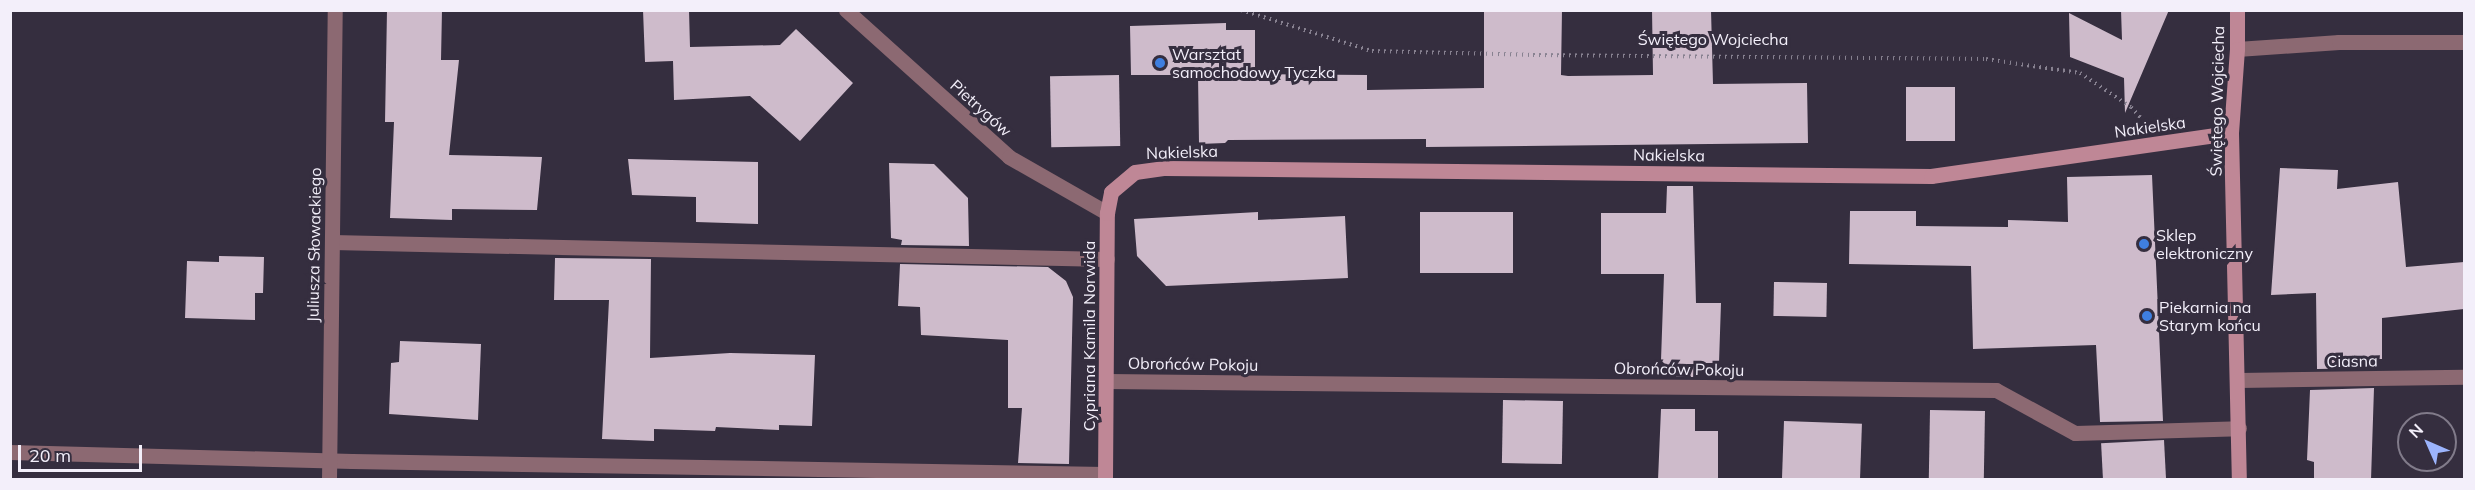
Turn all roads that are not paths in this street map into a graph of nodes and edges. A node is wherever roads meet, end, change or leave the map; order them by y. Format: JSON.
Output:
{"nodes":[{"id":1,"x":334,"y":10,"type":"edge"},
{"id":2,"x":846,"y":10,"type":"edge"},
{"id":3,"x":2237,"y":10,"type":"edge"},
{"id":4,"x":2464,"y":42,"type":"edge"},
{"id":5,"x":2237,"y":49,"type":"junction"},
{"id":6,"x":2231,"y":133,"type":"junction"},
{"id":7,"x":1111,"y":192,"type":"joint"},
{"id":8,"x":1107,"y":213,"type":"junction"},
{"id":9,"x":332,"y":242,"type":"junction"},
{"id":10,"x":1107,"y":259,"type":"junction"},
{"id":11,"x":2464,"y":377,"type":"edge"},
{"id":12,"x":2239,"y":380,"type":"junction"},
{"id":13,"x":1107,"y":381,"type":"junction"},
{"id":14,"x":2239,"y":428,"type":"junction"},
{"id":15,"x":10,"y":452,"type":"edge"},
{"id":16,"x":329,"y":460,"type":"junction"},
{"id":17,"x":1105,"y":477,"type":"edge"},
{"id":18,"x":329,"y":480,"type":"edge"},
{"id":19,"x":2240,"y":480,"type":"edge"}],
"edges":[{"from":1,"to":9,"type":"street","name":"Juliusza Słowackiego"},
{"from":2,"to":8,"type":"street","name":"Pietrygów"},
{"from":3,"to":5,"type":"street","name":"Świętego Wojciecha"},
{"from":4,"to":5,"type":"street"},
{"from":5,"to":6,"type":"street","name":"Świętego Wojciecha"},
{"from":6,"to":7,"type":"street","name":"Nakielska"},
{"from":6,"to":12,"type":"street","name":"Świętego Wojciecha"},
{"from":7,"to":8,"type":"street","name":"Cypriana Kamila Norwida"},
{"from":8,"to":10,"type":"street","name":"Cypriana Kamila Norwida"},
{"from":9,"to":10,"type":"street"},
{"from":9,"to":16,"type":"street","name":"Juliusza Słowackiego"},
{"from":10,"to":13,"type":"street","name":"Cypriana Kamila Norwida"},
{"from":11,"to":12,"type":"street","name":"Ciasna"},
{"from":12,"to":14,"type":"street","name":"Świętego Wojciecha"},
{"from":13,"to":14,"type":"street","name":"Obrońców Pokoju"},
{"from":13,"to":17,"type":"street","name":"Cypriana Kamila Norwida"},
{"from":14,"to":19,"type":"street","name":"Świętego Wojciecha"},
{"from":15,"to":16,"type":"street"},
{"from":16,"to":17,"type":"street"},
{"from":16,"to":18,"type":"street","name":"Juliusza Słowackiego"}]}
